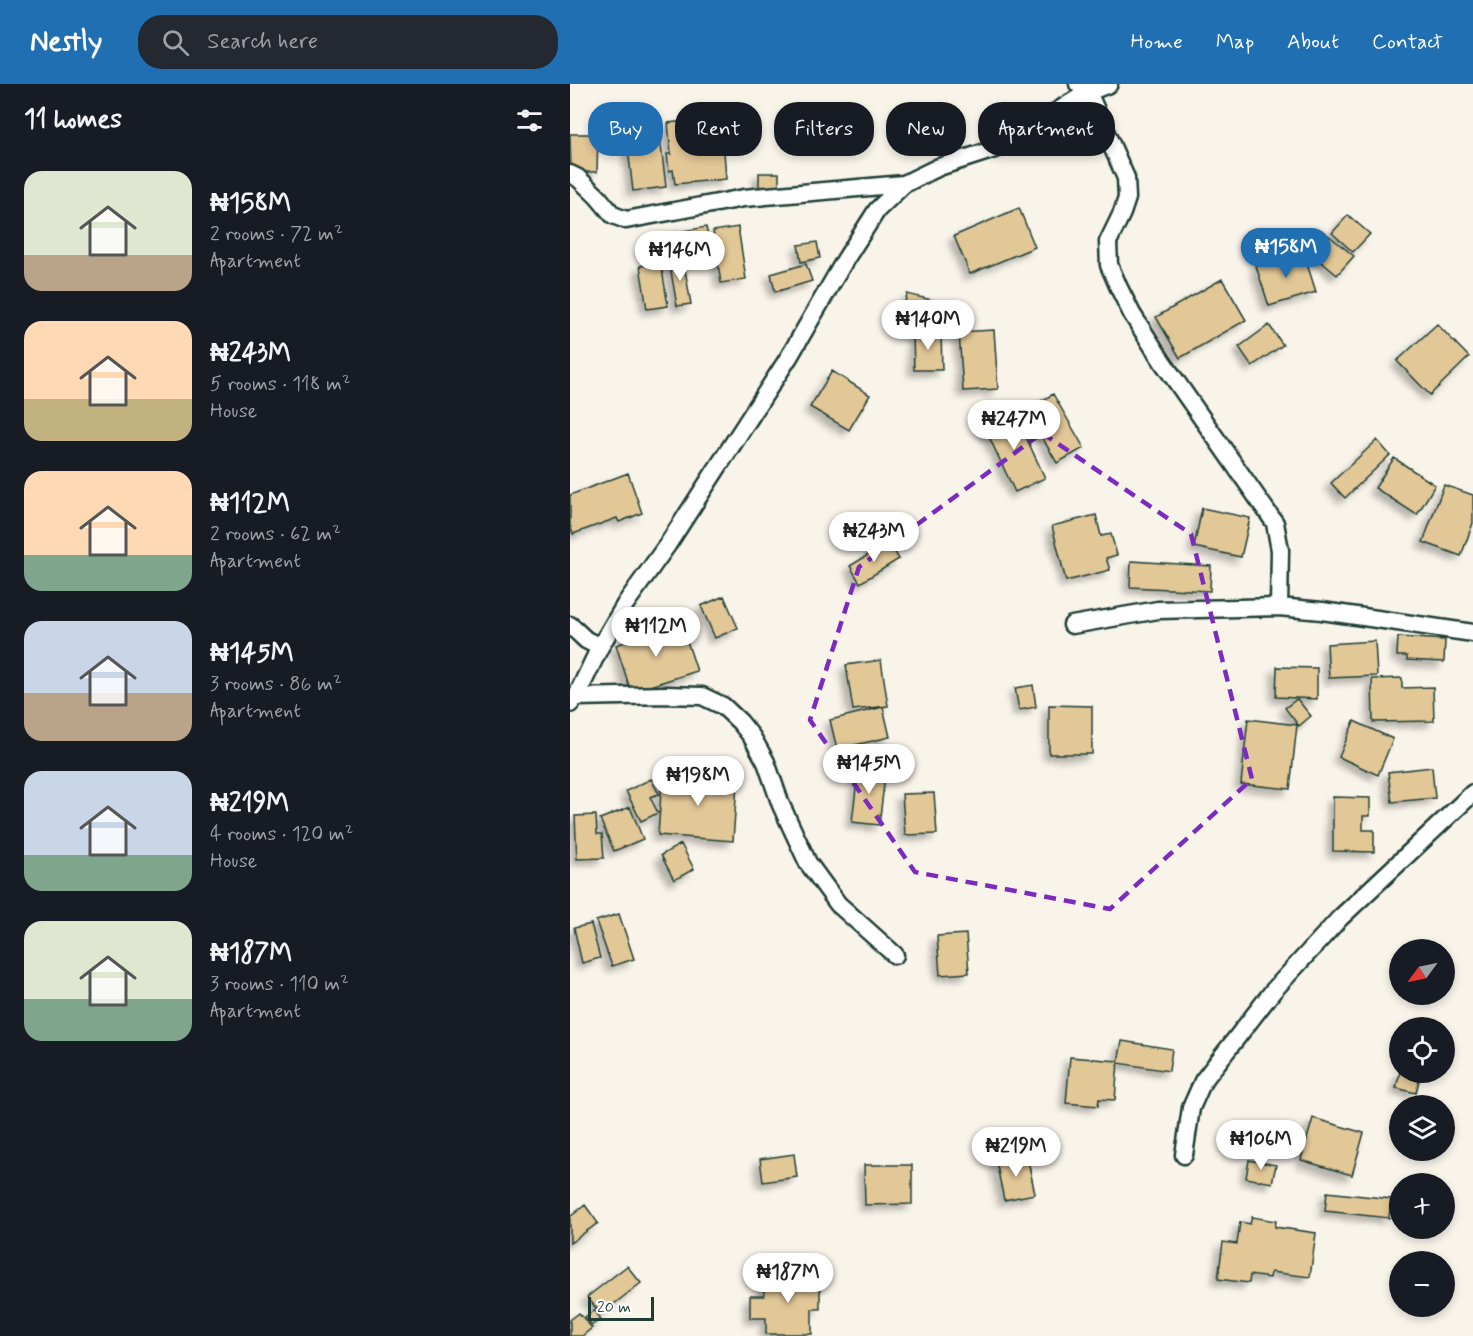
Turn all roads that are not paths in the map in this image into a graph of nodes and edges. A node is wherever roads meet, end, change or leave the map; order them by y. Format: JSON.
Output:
{"nodes":[{"id":1,"x":1109,"y":84,"type":"edge"},
{"id":2,"x":1083,"y":88,"type":"edge"},
{"id":3,"x":570,"y":174,"type":"edge"},
{"id":4,"x":904,"y":184,"type":"junction"},
{"id":5,"x":1279,"y":607,"type":"junction"},
{"id":6,"x":570,"y":625,"type":"edge"},
{"id":7,"x":1072,"y":625,"type":"dead end"},
{"id":8,"x":1473,"y":633,"type":"edge"},
{"id":9,"x":600,"y":647,"type":"junction"},
{"id":10,"x":573,"y":700,"type":"edge"},
{"id":11,"x":1473,"y":793,"type":"edge"},
{"id":12,"x":895,"y":955,"type":"dead end"},
{"id":13,"x":1184,"y":1155,"type":"dead end"}],
"edges":[{"from":1,"to":2,"type":"street"},
{"from":2,"to":4,"type":"street"},
{"from":2,"to":5,"type":"street"},
{"from":3,"to":4,"type":"street"},
{"from":4,"to":9,"type":"street"},
{"from":5,"to":7,"type":"street"},
{"from":5,"to":8,"type":"street"},
{"from":6,"to":9,"type":"street"},
{"from":9,"to":10,"type":"street"},
{"from":10,"to":12,"type":"street"},
{"from":11,"to":13,"type":"street"}]}
